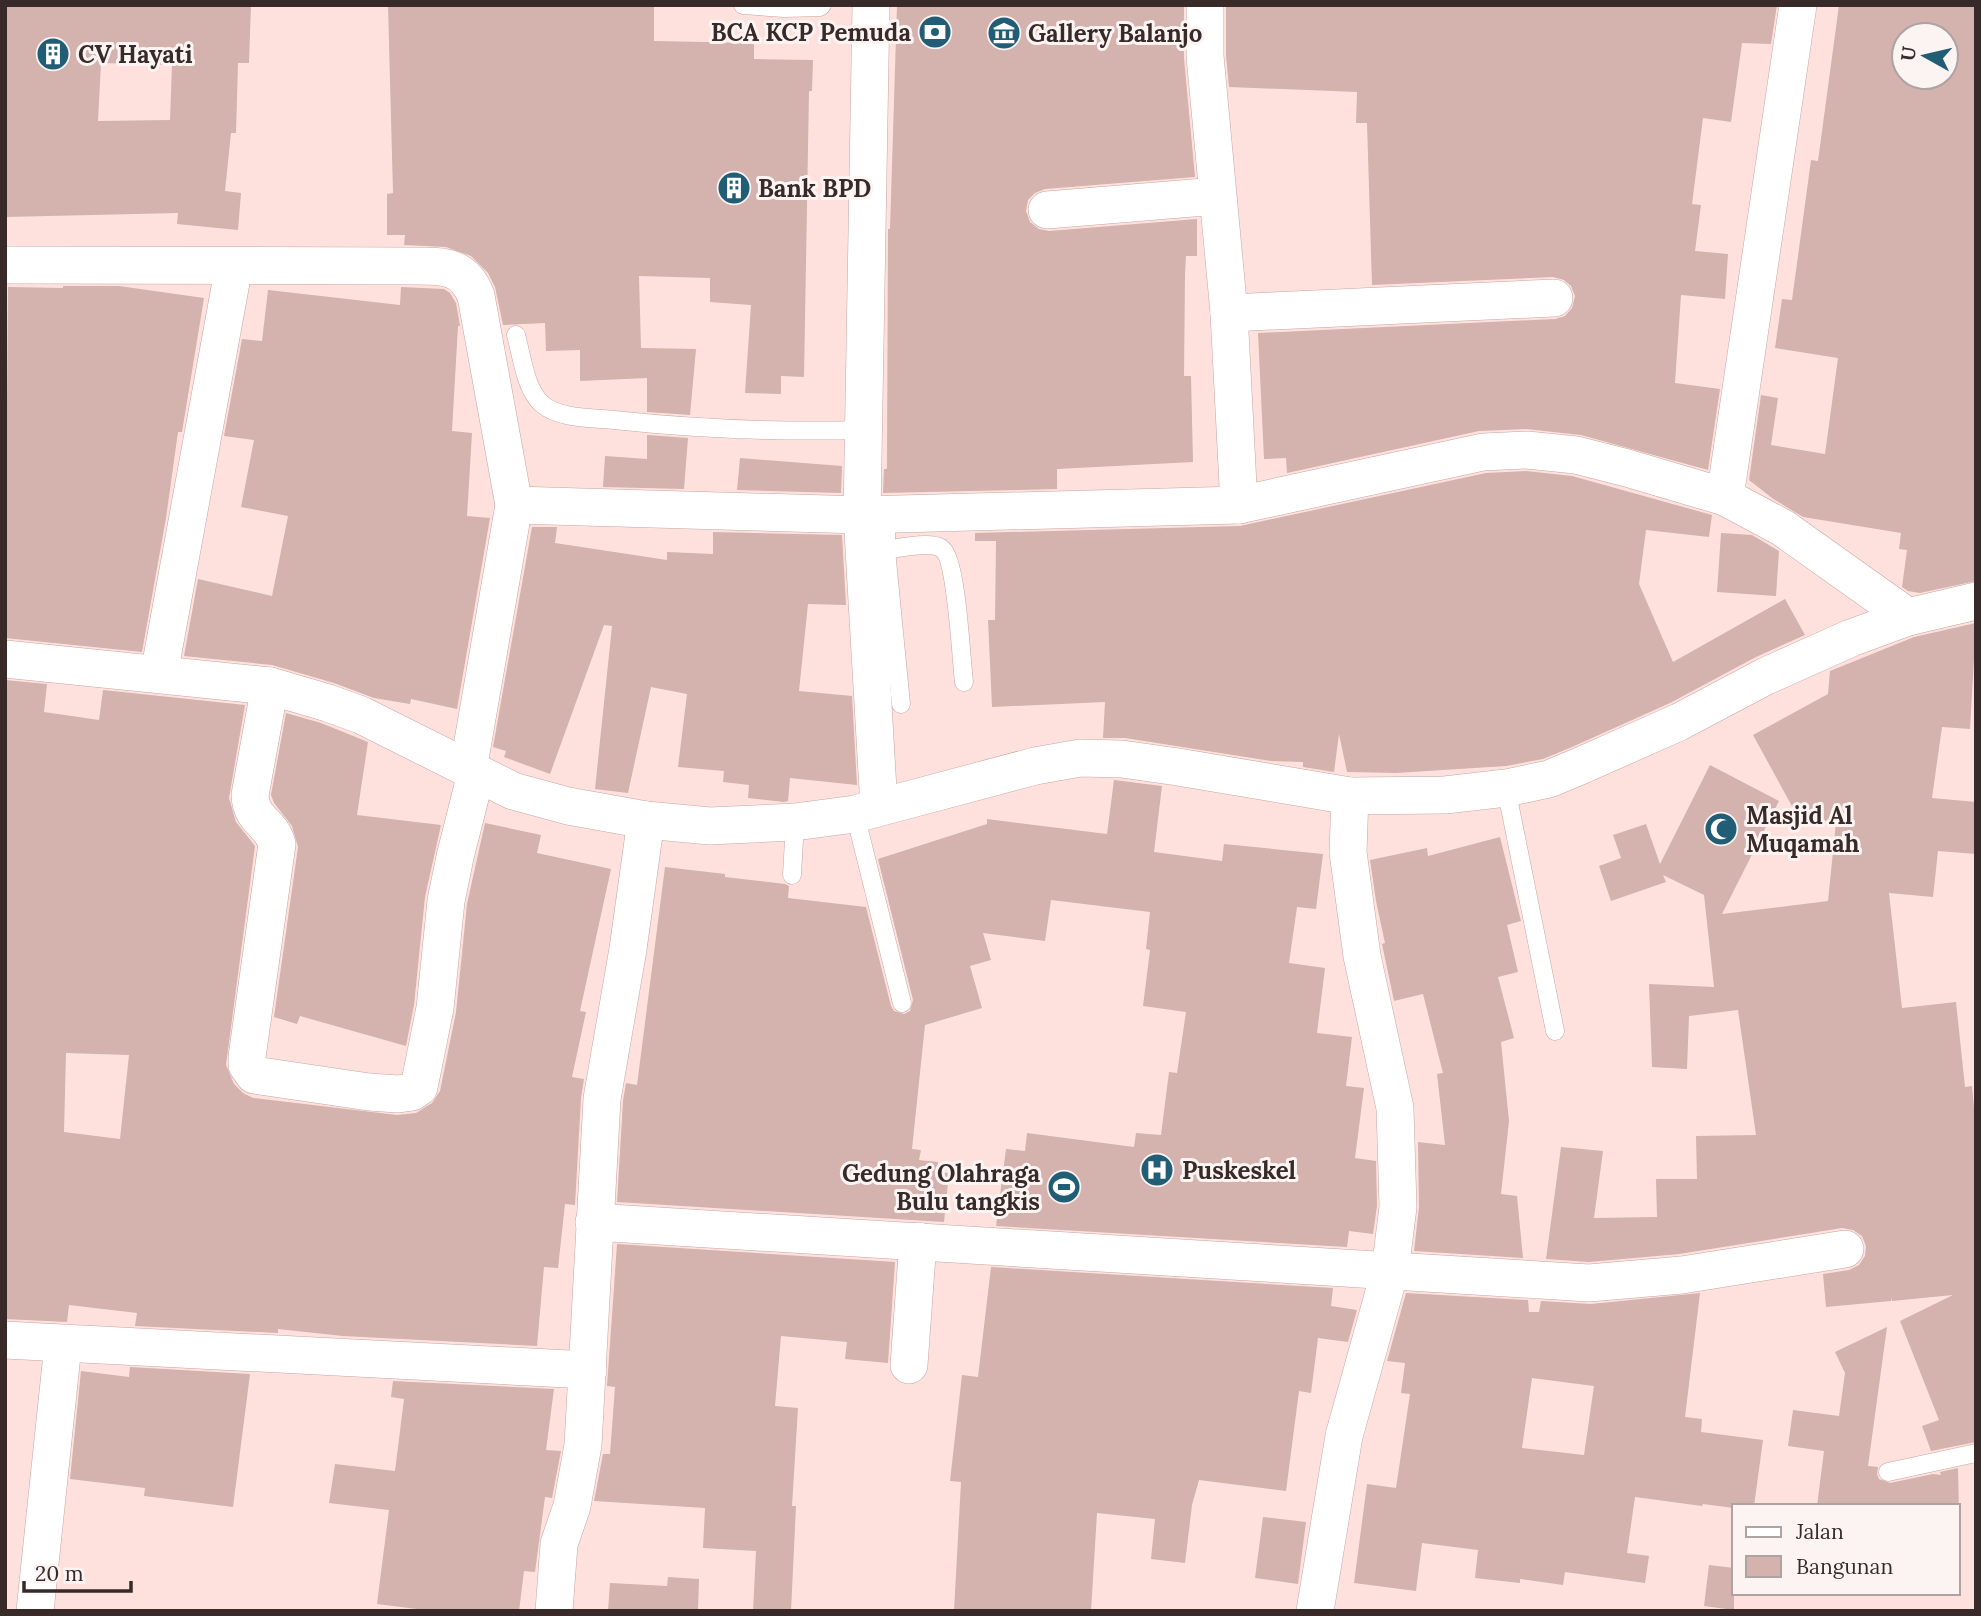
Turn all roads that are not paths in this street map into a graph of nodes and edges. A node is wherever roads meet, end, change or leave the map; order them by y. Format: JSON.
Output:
{"nodes":[{"id":1,"x":743,"y":5,"type":"edge"},
{"id":2,"x":822,"y":5,"type":"edge"},
{"id":3,"x":871,"y":5,"type":"edge"},
{"id":4,"x":1205,"y":5,"type":"edge"},
{"id":5,"x":1798,"y":5,"type":"edge"},
{"id":6,"x":1217,"y":196,"type":"junction"},
{"id":7,"x":1047,"y":210,"type":"dead end"},
{"id":8,"x":5,"y":265,"type":"edge"},
{"id":9,"x":234,"y":266,"type":"junction"},
{"id":10,"x":1554,"y":298,"type":"dead end"},
{"id":11,"x":1229,"y":313,"type":"junction"},
{"id":12,"x":516,"y":335,"type":"dead end"},
{"id":13,"x":864,"y":430,"type":"junction"},
{"id":14,"x":1725,"y":497,"type":"junction"},
{"id":15,"x":514,"y":505,"type":"junction"},
{"id":16,"x":1238,"y":505,"type":"junction"},
{"id":17,"x":874,"y":514,"type":"junction"},
{"id":18,"x":886,"y":550,"type":"junction"},
{"id":19,"x":1976,"y":601,"type":"edge"},
{"id":20,"x":1908,"y":617,"type":"junction"},
{"id":21,"x":5,"y":659,"type":"edge"},
{"id":22,"x":159,"y":674,"type":"junction"},
{"id":23,"x":964,"y":682,"type":"dead end"},
{"id":24,"x":270,"y":687,"type":"junction"},
{"id":25,"x":901,"y":704,"type":"dead end"},
{"id":26,"x":472,"y":772,"type":"junction"},
{"id":27,"x":1506,"y":788,"type":"junction"},
{"id":28,"x":1350,"y":796,"type":"junction"},
{"id":29,"x":867,"y":811,"type":"junction"},
{"id":30,"x":646,"y":820,"type":"junction"},
{"id":31,"x":795,"y":821,"type":"junction"},
{"id":32,"x":792,"y":874,"type":"dead end"},
{"id":33,"x":902,"y":1003,"type":"dead end"},
{"id":34,"x":1555,"y":1031,"type":"dead end"},
{"id":35,"x":594,"y":1222,"type":"junction"},
{"id":36,"x":918,"y":1241,"type":"junction"},
{"id":37,"x":1844,"y":1249,"type":"dead end"},
{"id":38,"x":1390,"y":1271,"type":"junction"},
{"id":39,"x":5,"y":1340,"type":"edge"},
{"id":40,"x":63,"y":1345,"type":"junction"},
{"id":41,"x":909,"y":1365,"type":"dead end"},
{"id":42,"x":588,"y":1370,"type":"junction"},
{"id":43,"x":1976,"y":1453,"type":"edge"},
{"id":44,"x":1888,"y":1472,"type":"dead end"},
{"id":45,"x":35,"y":1611,"type":"edge"},
{"id":46,"x":554,"y":1611,"type":"edge"},
{"id":47,"x":1315,"y":1611,"type":"edge"}],
"edges":[{"from":1,"to":2,"type":"lane"},
{"from":3,"to":13,"type":"street"},
{"from":4,"to":6,"type":"street"},
{"from":5,"to":14,"type":"street"},
{"from":6,"to":7,"type":"street"},
{"from":6,"to":11,"type":"street"},
{"from":8,"to":9,"type":"street"},
{"from":9,"to":15,"type":"street"},
{"from":9,"to":22,"type":"street"},
{"from":10,"to":11,"type":"street"},
{"from":11,"to":16,"type":"street"},
{"from":12,"to":13,"type":"lane"},
{"from":13,"to":17,"type":"street"},
{"from":14,"to":16,"type":"street"},
{"from":14,"to":20,"type":"street"},
{"from":15,"to":17,"type":"street"},
{"from":15,"to":26,"type":"street"},
{"from":16,"to":17,"type":"street"},
{"from":17,"to":18,"type":"lane"},
{"from":17,"to":29,"type":"street"},
{"from":18,"to":23,"type":"lane"},
{"from":18,"to":25,"type":"lane"},
{"from":19,"to":20,"type":"street"},
{"from":20,"to":27,"type":"street"},
{"from":21,"to":22,"type":"street"},
{"from":22,"to":24,"type":"street"},
{"from":24,"to":26,"type":"street"},
{"from":24,"to":26,"type":"street"},
{"from":26,"to":30,"type":"street"},
{"from":27,"to":28,"type":"street"},
{"from":27,"to":34,"type":"lane"},
{"from":28,"to":29,"type":"street"},
{"from":28,"to":38,"type":"street"},
{"from":29,"to":31,"type":"street"},
{"from":29,"to":33,"type":"lane"},
{"from":30,"to":31,"type":"street"},
{"from":30,"to":35,"type":"street"},
{"from":31,"to":32,"type":"lane"},
{"from":35,"to":36,"type":"street"},
{"from":35,"to":42,"type":"street"},
{"from":36,"to":38,"type":"street"},
{"from":36,"to":41,"type":"street"},
{"from":37,"to":38,"type":"street"},
{"from":38,"to":47,"type":"street"},
{"from":39,"to":40,"type":"street"},
{"from":40,"to":42,"type":"street"},
{"from":40,"to":45,"type":"street"},
{"from":42,"to":46,"type":"street"},
{"from":43,"to":44,"type":"lane"}]}
